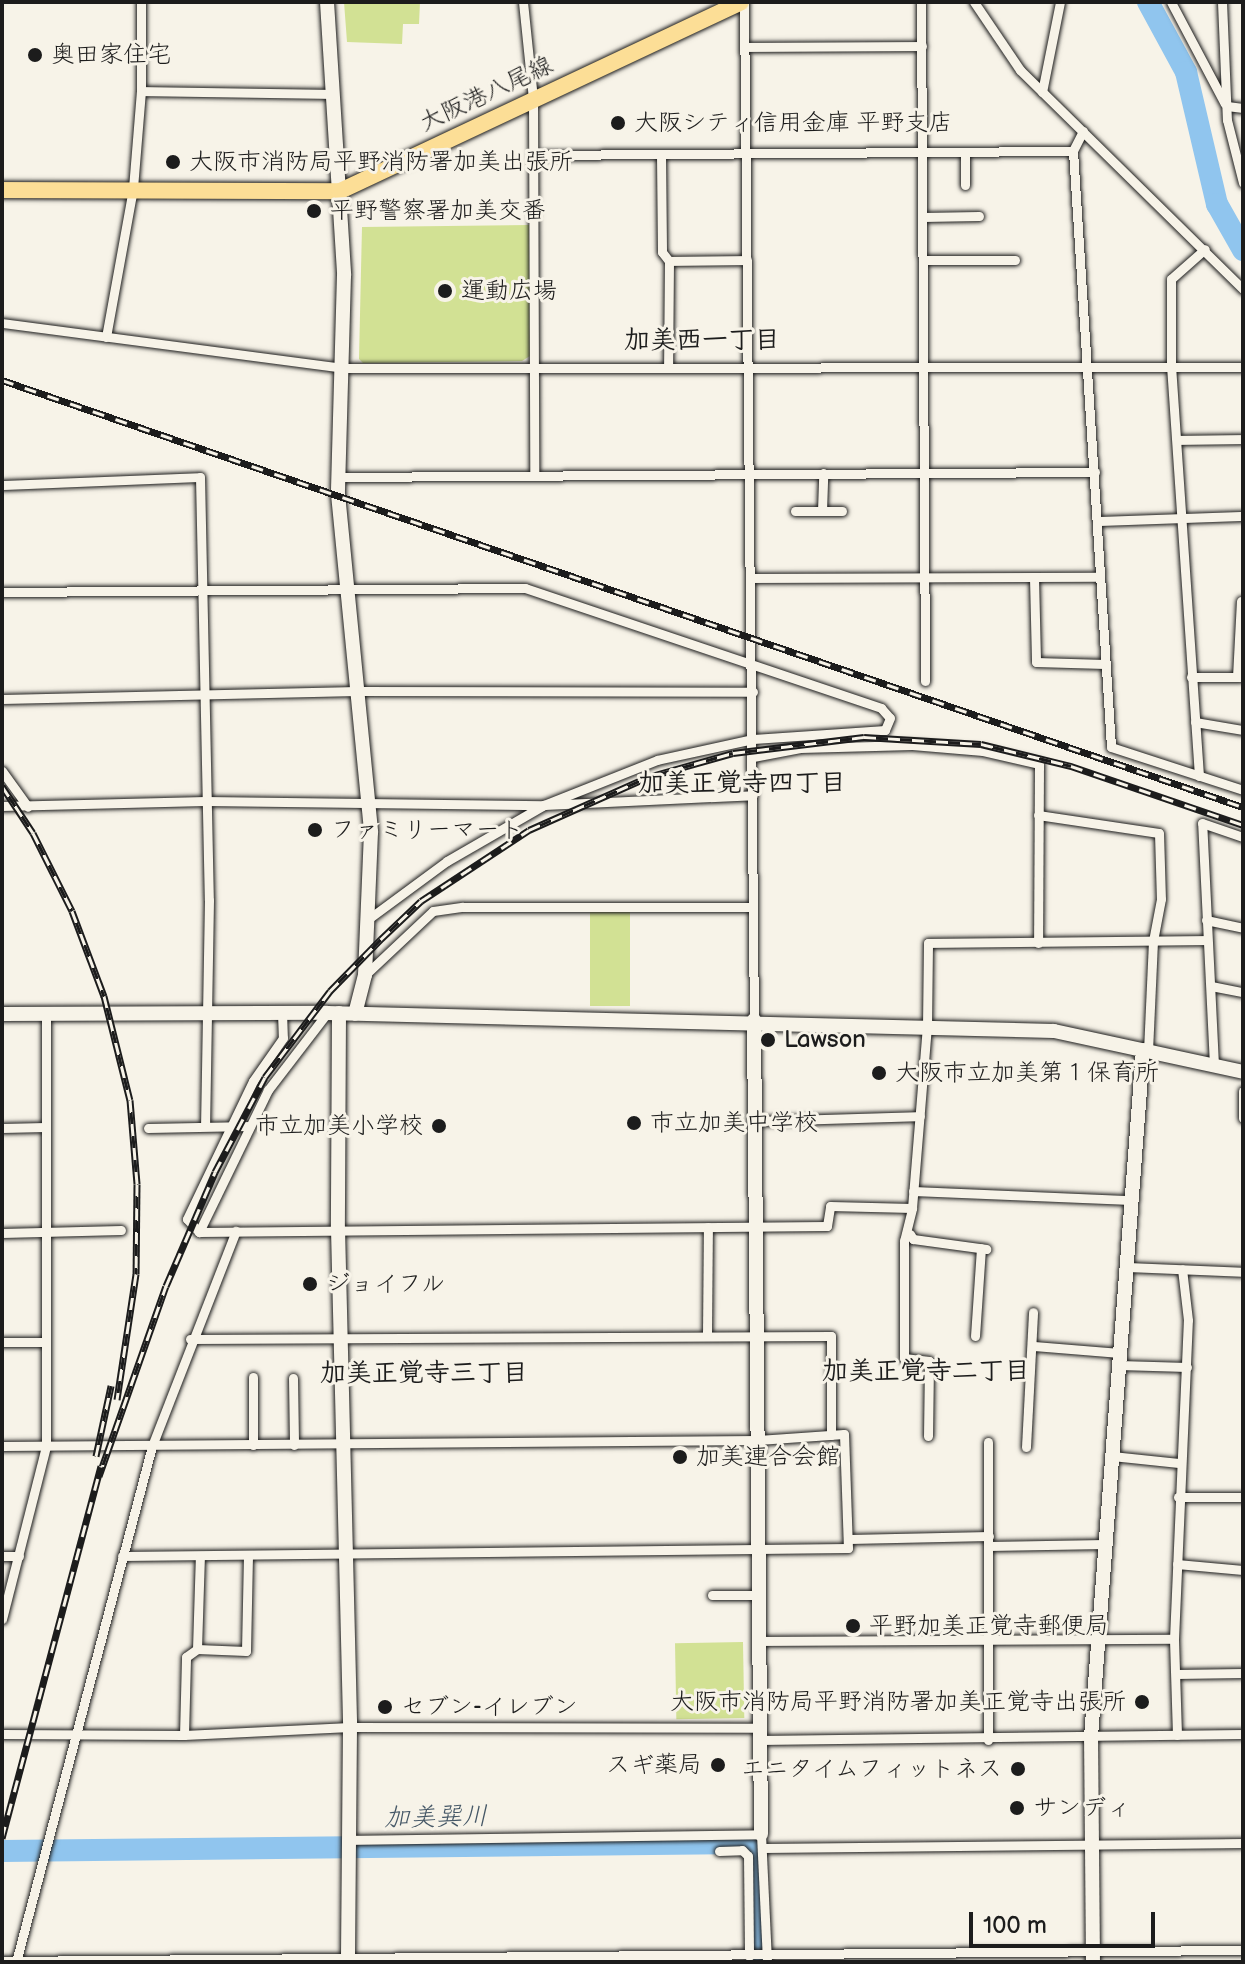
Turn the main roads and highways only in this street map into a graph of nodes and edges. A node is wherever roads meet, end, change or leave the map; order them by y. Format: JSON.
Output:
{"nodes":[{"id":1,"x":742,"y":2,"type":"edge"},
{"id":2,"x":2,"y":190,"type":"edge"}],
"edges":[{"from":1,"to":2,"type":"main road","name":"大阪港八尾線"}]}
